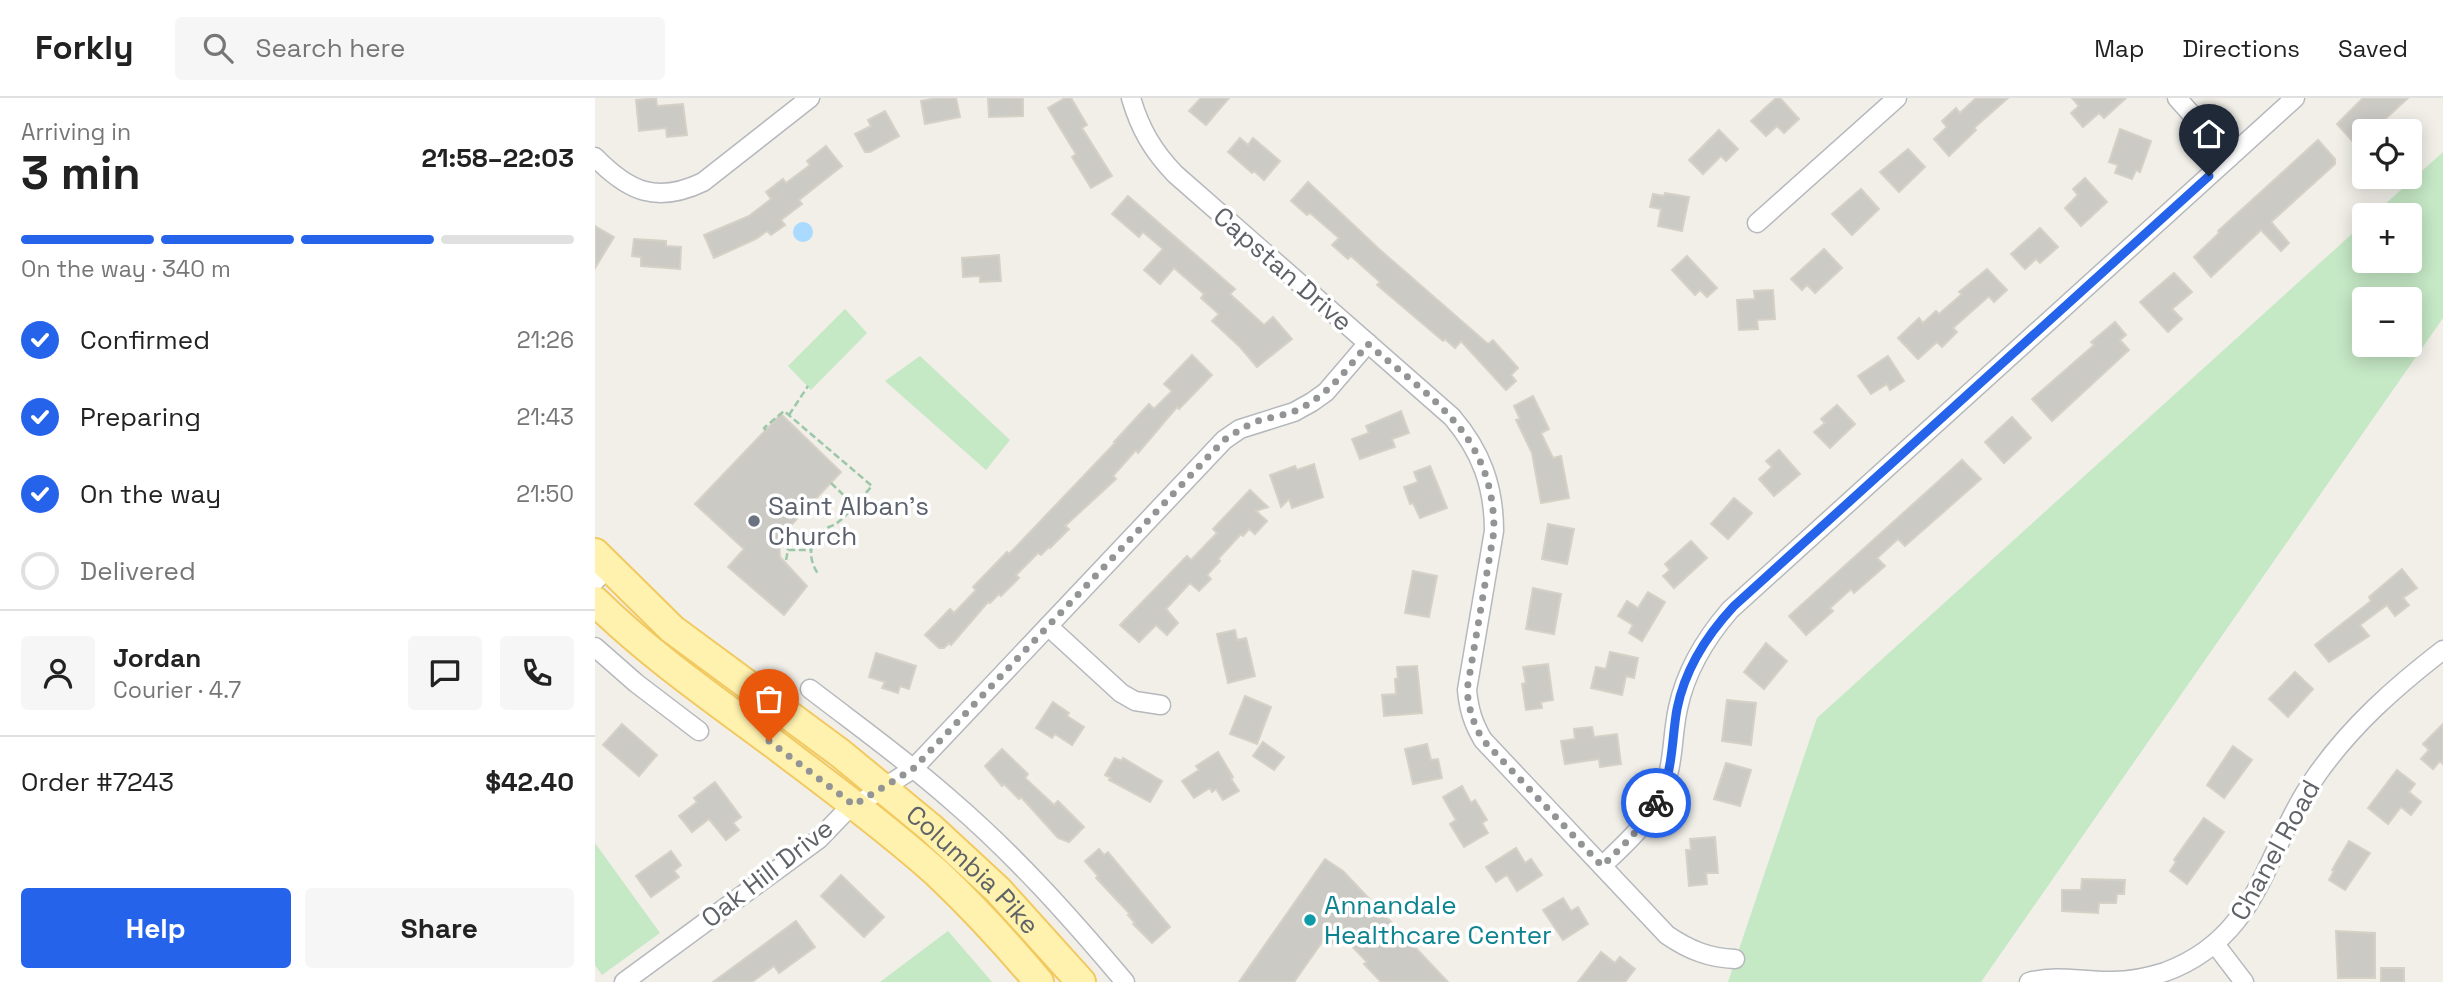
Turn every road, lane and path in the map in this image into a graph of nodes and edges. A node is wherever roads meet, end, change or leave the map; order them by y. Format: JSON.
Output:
{"nodes":[{"id":1,"x":810,"y":98,"type":"edge"},
{"id":2,"x":1131,"y":98,"type":"edge"},
{"id":3,"x":1897,"y":98,"type":"edge"},
{"id":4,"x":2177,"y":98,"type":"edge"},
{"id":5,"x":2295,"y":98,"type":"edge"},
{"id":6,"x":595,"y":157,"type":"edge"},
{"id":7,"x":2230,"y":157,"type":"junction"},
{"id":8,"x":1757,"y":223,"type":"dead end"},
{"id":9,"x":1368,"y":344,"type":"junction"},
{"id":10,"x":808,"y":386,"type":"dead end"},
{"id":11,"x":789,"y":415,"type":"junction"},
{"id":12,"x":766,"y":430,"type":"dead end"},
{"id":13,"x":831,"y":483,"type":"dead end"},
{"id":14,"x":854,"y":505,"type":"junction"},
{"id":15,"x":784,"y":538,"type":"dead end"},
{"id":16,"x":788,"y":550,"type":"junction"},
{"id":17,"x":810,"y":550,"type":"junction"},
{"id":18,"x":786,"y":560,"type":"dead end"},
{"id":19,"x":599,"y":567,"type":"edge"},
{"id":20,"x":818,"y":574,"type":"dead end"},
{"id":21,"x":595,"y":601,"type":"edge"},
{"id":22,"x":1048,"y":626,"type":"junction"},
{"id":23,"x":595,"y":647,"type":"edge"},
{"id":24,"x":2443,"y":650,"type":"edge"},
{"id":25,"x":810,"y":689,"type":"dead end"},
{"id":26,"x":1161,"y":705,"type":"dead end"},
{"id":27,"x":699,"y":731,"type":"dead end"},
{"id":28,"x":913,"y":769,"type":"junction"},
{"id":29,"x":882,"y":789,"type":"junction"},
{"id":30,"x":854,"y":805,"type":"junction"},
{"id":31,"x":1602,"y":866,"type":"junction"},
{"id":32,"x":2215,"y":944,"type":"junction"},
{"id":33,"x":1735,"y":959,"type":"dead end"},
{"id":34,"x":624,"y":982,"type":"edge"},
{"id":35,"x":1039,"y":982,"type":"edge"},
{"id":36,"x":1081,"y":982,"type":"edge"},
{"id":37,"x":1125,"y":982,"type":"edge"},
{"id":38,"x":2029,"y":982,"type":"edge"},
{"id":39,"x":2243,"y":982,"type":"edge"}],
"edges":[{"from":1,"to":6,"type":"street"},
{"from":2,"to":9,"type":"street","name":"Capstan Drive"},
{"from":3,"to":8,"type":"street"},
{"from":4,"to":7,"type":"street"},
{"from":5,"to":7,"type":"street"},
{"from":7,"to":31,"type":"street"},
{"from":9,"to":22,"type":"street","name":"Oak Hill Drive"},
{"from":9,"to":31,"type":"street","name":"Capstan Drive"},
{"from":10,"to":11,"type":"path"},
{"from":11,"to":12,"type":"path"},
{"from":11,"to":14,"type":"path"},
{"from":13,"to":14,"type":"path"},
{"from":14,"to":17,"type":"path"},
{"from":15,"to":16,"type":"path"},
{"from":16,"to":17,"type":"path"},
{"from":16,"to":18,"type":"path"},
{"from":17,"to":20,"type":"path"},
{"from":19,"to":29,"type":"main road","name":"Columbia Pike"},
{"from":21,"to":30,"type":"main road","name":"Columbia Pike"},
{"from":22,"to":26,"type":"street"},
{"from":22,"to":28,"type":"street","name":"Oak Hill Drive"},
{"from":23,"to":27,"type":"street"},
{"from":24,"to":32,"type":"street","name":"Chanel Road"},
{"from":25,"to":28,"type":"street"},
{"from":28,"to":29,"type":"street","name":"Oak Hill Drive"},
{"from":28,"to":37,"type":"street"},
{"from":29,"to":30,"type":"street","name":"Oak Hill Drive"},
{"from":29,"to":36,"type":"main road","name":"Columbia Pike"},
{"from":30,"to":34,"type":"street","name":"Oak Hill Drive"},
{"from":30,"to":35,"type":"main road","name":"Columbia Pike"},
{"from":31,"to":33,"type":"street","name":"Capstan Drive"},
{"from":32,"to":38,"type":"street","name":"Chanel Road"},
{"from":32,"to":39,"type":"street"}]}
